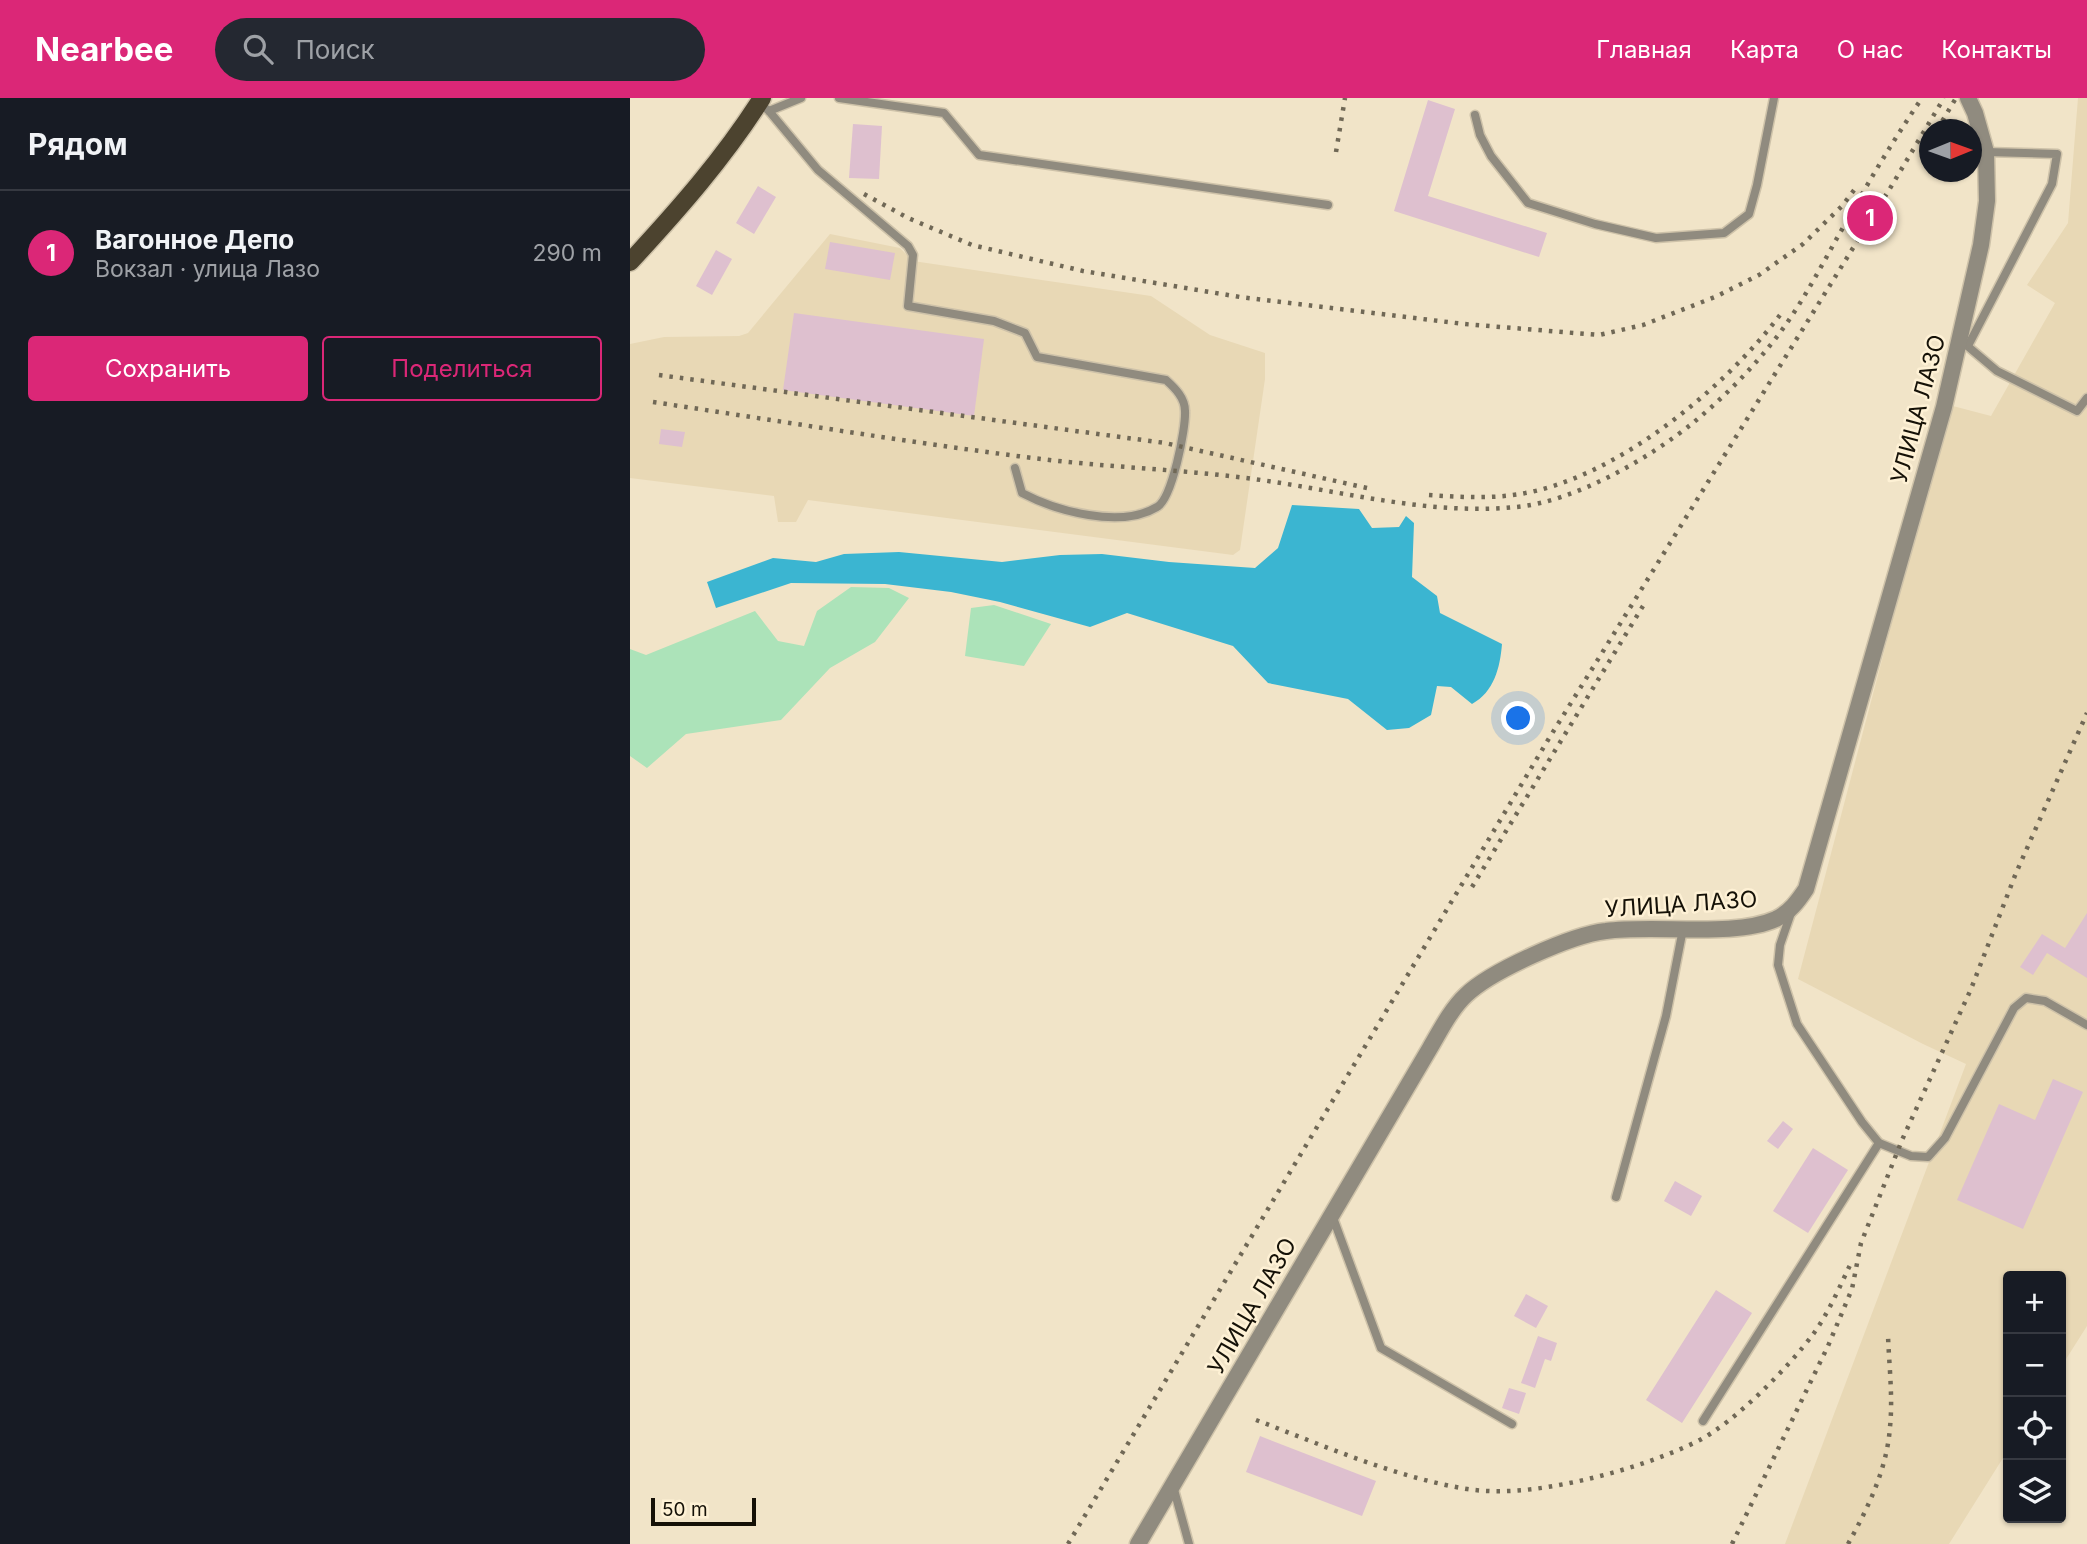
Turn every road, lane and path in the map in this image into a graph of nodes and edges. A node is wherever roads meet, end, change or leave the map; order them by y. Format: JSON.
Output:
{"nodes":[{"id":1,"x":801,"y":98,"type":"edge"},
{"id":2,"x":839,"y":98,"type":"edge"},
{"id":3,"x":1774,"y":98,"type":"edge"},
{"id":4,"x":1968,"y":98,"type":"edge"},
{"id":5,"x":763,"y":104,"type":"edge"},
{"id":6,"x":1475,"y":115,"type":"dead end"},
{"id":7,"x":1986,"y":152,"type":"junction"},
{"id":8,"x":1328,"y":205,"type":"dead end"},
{"id":9,"x":630,"y":262,"type":"edge"},
{"id":10,"x":1964,"y":343,"type":"junction"},
{"id":11,"x":2087,"y":397,"type":"edge"},
{"id":12,"x":1015,"y":468,"type":"dead end"},
{"id":13,"x":1793,"y":907,"type":"junction"},
{"id":14,"x":1683,"y":928,"type":"junction"},
{"id":15,"x":2087,"y":1025,"type":"edge"},
{"id":16,"x":1879,"y":1143,"type":"junction"},
{"id":17,"x":1616,"y":1198,"type":"dead end"},
{"id":18,"x":1332,"y":1215,"type":"junction"},
{"id":19,"x":1703,"y":1421,"type":"dead end"},
{"id":20,"x":1512,"y":1424,"type":"dead end"},
{"id":21,"x":1172,"y":1485,"type":"junction"},
{"id":22,"x":1138,"y":1544,"type":"edge"},
{"id":23,"x":1189,"y":1544,"type":"edge"}],
"edges":[{"from":1,"to":5,"type":"lane"},
{"from":2,"to":8,"type":"lane"},
{"from":3,"to":6,"type":"lane"},
{"from":4,"to":7,"type":"street","name":"УЛИЦА ЛАЗО"},
{"from":5,"to":9,"type":"main road"},
{"from":5,"to":12,"type":"lane"},
{"from":7,"to":10,"type":"street","name":"УЛИЦА ЛАЗО"},
{"from":7,"to":10,"type":"lane"},
{"from":10,"to":11,"type":"lane"},
{"from":10,"to":13,"type":"street","name":"УЛИЦА ЛАЗО"},
{"from":13,"to":14,"type":"street","name":"УЛИЦА ЛАЗО"},
{"from":13,"to":16,"type":"lane"},
{"from":14,"to":17,"type":"lane"},
{"from":14,"to":18,"type":"street","name":"УЛИЦА ЛАЗО"},
{"from":15,"to":16,"type":"lane"},
{"from":16,"to":19,"type":"lane"},
{"from":18,"to":20,"type":"lane"},
{"from":18,"to":21,"type":"street","name":"УЛИЦА ЛАЗО"},
{"from":21,"to":22,"type":"street","name":"УЛИЦА ЛАЗО"},
{"from":21,"to":23,"type":"lane"}]}
